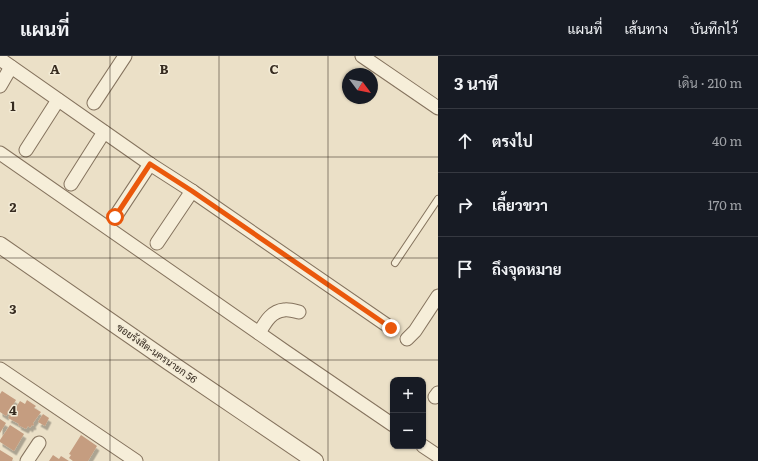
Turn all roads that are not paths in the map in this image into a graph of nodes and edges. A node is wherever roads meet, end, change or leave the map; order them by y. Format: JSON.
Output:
{"nodes":[{"id":1,"x":125,"y":56,"type":"edge"},
{"id":2,"x":362,"y":56,"type":"edge"},
{"id":3,"x":0,"y":59,"type":"edge"},
{"id":4,"x":11,"y":67,"type":"junction"},
{"id":5,"x":0,"y":86,"type":"edge"},
{"id":6,"x":58,"y":100,"type":"junction"},
{"id":7,"x":94,"y":104,"type":"dead end"},
{"id":8,"x":438,"y":108,"type":"edge"},
{"id":9,"x":104,"y":132,"type":"junction"},
{"id":10,"x":26,"y":150,"type":"dead end"},
{"id":11,"x":0,"y":153,"type":"edge"},
{"id":12,"x":150,"y":164,"type":"junction"},
{"id":13,"x":71,"y":184,"type":"dead end"},
{"id":14,"x":192,"y":191,"type":"junction"},
{"id":15,"x":438,"y":199,"type":"edge"},
{"id":16,"x":115,"y":217,"type":"dead end"},
{"id":17,"x":156,"y":243,"type":"dead end"},
{"id":18,"x":0,"y":244,"type":"edge"},
{"id":19,"x":395,"y":263,"type":"dead end"},
{"id":20,"x":438,"y":296,"type":"edge"},
{"id":21,"x":299,"y":312,"type":"dead end"},
{"id":22,"x":391,"y":328,"type":"dead end"},
{"id":23,"x":259,"y":333,"type":"junction"},
{"id":24,"x":407,"y":339,"type":"dead end"},
{"id":25,"x":0,"y":369,"type":"edge"},
{"id":26,"x":390,"y":423,"type":"edge"},
{"id":27,"x":39,"y":443,"type":"dead end"},
{"id":28,"x":426,"y":448,"type":"edge"},
{"id":29,"x":438,"y":456,"type":"edge"},
{"id":30,"x":27,"y":461,"type":"edge"},
{"id":31,"x":136,"y":461,"type":"edge"},
{"id":32,"x":315,"y":461,"type":"edge"}],
"edges":[{"from":1,"to":7,"type":"street"},
{"from":2,"to":8,"type":"street"},
{"from":3,"to":4,"type":"street"},
{"from":4,"to":5,"type":"street"},
{"from":4,"to":6,"type":"street"},
{"from":6,"to":9,"type":"street"},
{"from":6,"to":10,"type":"street"},
{"from":9,"to":12,"type":"street"},
{"from":9,"to":13,"type":"street"},
{"from":11,"to":23,"type":"street"},
{"from":12,"to":14,"type":"street"},
{"from":12,"to":16,"type":"street"},
{"from":14,"to":17,"type":"street"},
{"from":14,"to":22,"type":"street"},
{"from":15,"to":19,"type":"lane"},
{"from":18,"to":32,"type":"street","name":"ซอยรังสิต-นครนายก 56"},
{"from":20,"to":24,"type":"street"},
{"from":21,"to":23,"type":"street"},
{"from":23,"to":26,"type":"street"},
{"from":25,"to":31,"type":"street"},
{"from":27,"to":30,"type":"street"},
{"from":28,"to":29,"type":"street"}]}
